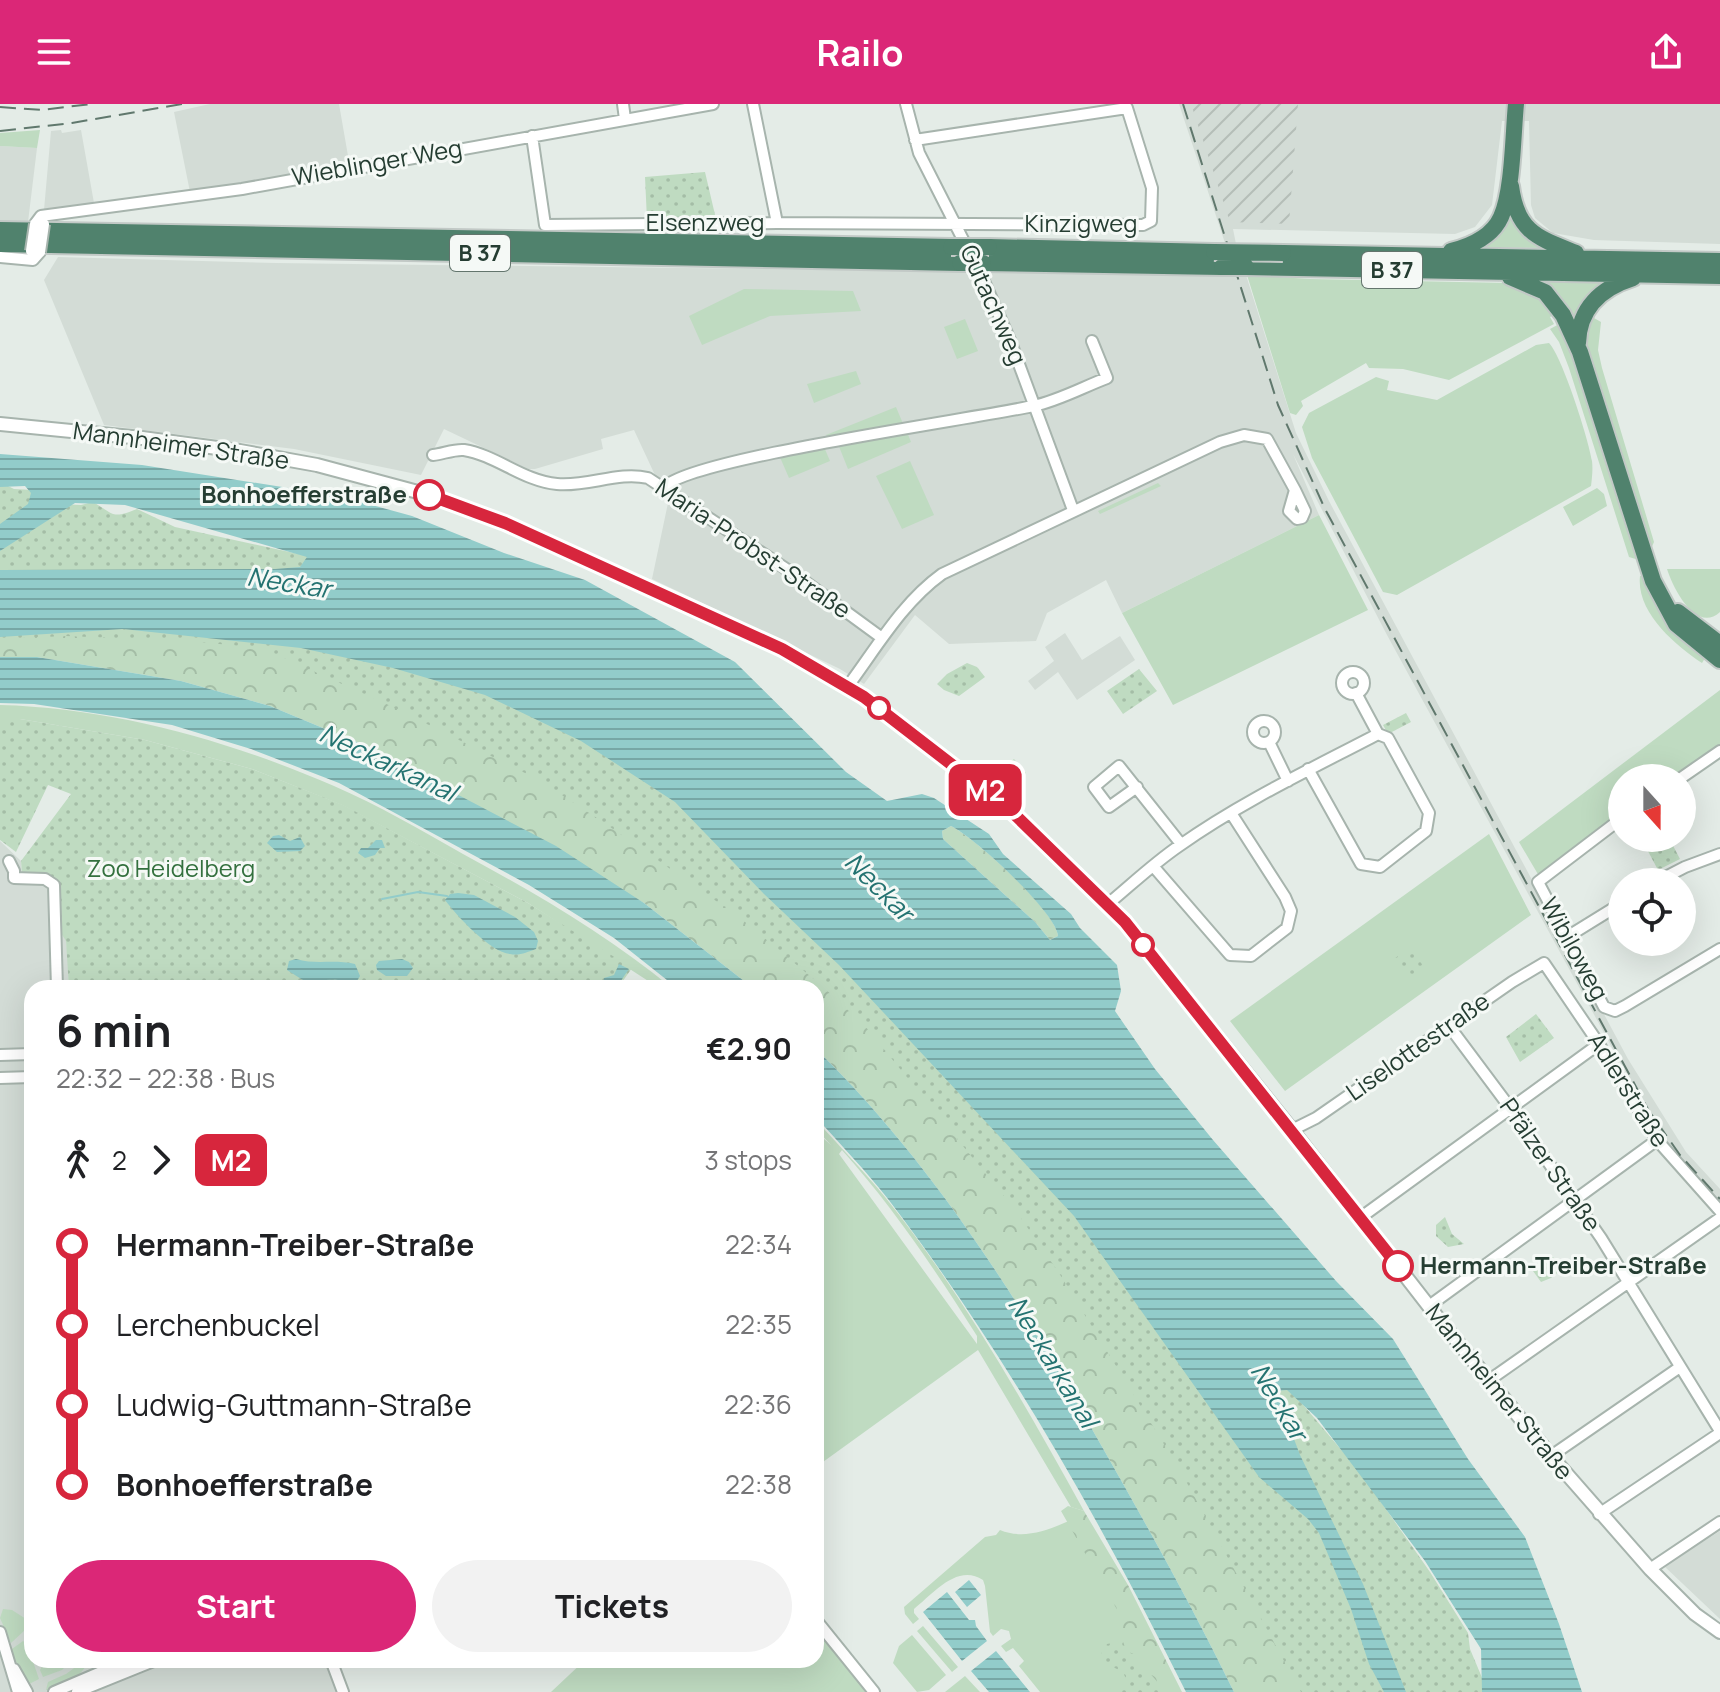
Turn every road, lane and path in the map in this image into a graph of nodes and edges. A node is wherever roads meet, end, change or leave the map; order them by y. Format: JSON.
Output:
{"nodes":[{"id":1,"x":623,"y":104,"type":"edge"},
{"id":2,"x":713,"y":104,"type":"edge"},
{"id":3,"x":753,"y":104,"type":"edge"},
{"id":4,"x":906,"y":104,"type":"edge"},
{"id":5,"x":1516,"y":104,"type":"edge"},
{"id":6,"x":1102,"y":108,"type":"edge"},
{"id":7,"x":625,"y":119,"type":"junction"},
{"id":8,"x":532,"y":136,"type":"junction"},
{"id":9,"x":915,"y":140,"type":"junction"},
{"id":10,"x":1509,"y":173,"type":"junction"},
{"id":11,"x":777,"y":223,"type":"junction"},
{"id":12,"x":956,"y":224,"type":"junction"},
{"id":13,"x":0,"y":230,"type":"edge"},
{"id":14,"x":0,"y":244,"type":"edge"},
{"id":15,"x":986,"y":255,"type":"junction"},
{"id":16,"x":1430,"y":256,"type":"junction"},
{"id":17,"x":0,"y":257,"type":"edge"},
{"id":18,"x":1588,"y":259,"type":"junction"},
{"id":19,"x":1218,"y":260,"type":"junction"},
{"id":20,"x":1720,"y":261,"type":"edge"},
{"id":21,"x":1493,"y":272,"type":"junction"},
{"id":22,"x":1651,"y":275,"type":"junction"},
{"id":23,"x":1720,"y":276,"type":"edge"},
{"id":24,"x":1575,"y":325,"type":"junction"},
{"id":25,"x":1092,"y":341,"type":"dead end"},
{"id":26,"x":1037,"y":406,"type":"junction"},
{"id":27,"x":0,"y":424,"type":"edge"},
{"id":28,"x":433,"y":455,"type":"dead end"},
{"id":29,"x":665,"y":487,"type":"junction"},
{"id":30,"x":1295,"y":490,"type":"dead end"},
{"id":31,"x":1073,"y":510,"type":"junction"},
{"id":32,"x":1662,"y":598,"type":"junction"},
{"id":33,"x":882,"y":638,"type":"junction"},
{"id":34,"x":1720,"y":644,"type":"edge"},
{"id":35,"x":1720,"y":660,"type":"edge"},
{"id":36,"x":848,"y":686,"type":"junction"},
{"id":37,"x":1356,"y":693,"type":"dead end"},
{"id":38,"x":1378,"y":734,"type":"junction"},
{"id":39,"x":1269,"y":742,"type":"dead end"},
{"id":40,"x":1720,"y":751,"type":"edge"},
{"id":41,"x":1696,"y":768,"type":"edge"},
{"id":42,"x":1308,"y":769,"type":"junction"},
{"id":43,"x":1288,"y":781,"type":"junction"},
{"id":44,"x":1137,"y":787,"type":"dead end"},
{"id":45,"x":1231,"y":813,"type":"junction"},
{"id":46,"x":1608,"y":829,"type":"edge"},
{"id":47,"x":1181,"y":844,"type":"junction"},
{"id":48,"x":1720,"y":854,"type":"edge"},
{"id":49,"x":9,"y":861,"type":"dead end"},
{"id":50,"x":1153,"y":866,"type":"junction"},
{"id":51,"x":1683,"y":868,"type":"edge"},
{"id":52,"x":1108,"y":904,"type":"junction"},
{"id":53,"x":1608,"y":912,"type":"edge"},
{"id":54,"x":1567,"y":937,"type":"junction"},
{"id":55,"x":1720,"y":949,"type":"edge"},
{"id":56,"x":1544,"y":963,"type":"joint"},
{"id":57,"x":57,"y":980,"type":"edge"},
{"id":58,"x":1449,"y":1026,"type":"junction"},
{"id":59,"x":1599,"y":1044,"type":"junction"},
{"id":60,"x":24,"y":1054,"type":"edge"},
{"id":61,"x":0,"y":1055,"type":"edge"},
{"id":62,"x":24,"y":1077,"type":"edge"},
{"id":63,"x":0,"y":1078,"type":"edge"},
{"id":64,"x":1511,"y":1109,"type":"junction"},
{"id":65,"x":1292,"y":1130,"type":"junction"},
{"id":66,"x":1657,"y":1140,"type":"junction"},
{"id":67,"x":1575,"y":1201,"type":"junction"},
{"id":68,"x":1720,"y":1211,"type":"edge"},
{"id":69,"x":1360,"y":1218,"type":"junction"},
{"id":70,"x":1720,"y":1218,"type":"edge"},
{"id":71,"x":1629,"y":1282,"type":"junction"},
{"id":72,"x":1429,"y":1306,"type":"junction"},
{"id":73,"x":1680,"y":1367,"type":"junction"},
{"id":74,"x":1488,"y":1381,"type":"junction"},
{"id":75,"x":1720,"y":1432,"type":"edge"},
{"id":76,"x":1551,"y":1456,"type":"junction"},
{"id":77,"x":1599,"y":1514,"type":"junction"},
{"id":78,"x":1720,"y":1522,"type":"edge"},
{"id":79,"x":1650,"y":1569,"type":"junction"},
{"id":80,"x":824,"y":1630,"type":"edge"},
{"id":81,"x":0,"y":1632,"type":"edge"},
{"id":82,"x":1720,"y":1632,"type":"edge"},
{"id":83,"x":11,"y":1664,"type":"junction"},
{"id":84,"x":110,"y":1668,"type":"edge"},
{"id":85,"x":136,"y":1668,"type":"edge"},
{"id":86,"x":334,"y":1668,"type":"edge"},
{"id":87,"x":13,"y":1679,"type":"junction"},
{"id":88,"x":10,"y":1692,"type":"edge"},
{"id":89,"x":18,"y":1692,"type":"edge"},
{"id":90,"x":27,"y":1692,"type":"edge"},
{"id":91,"x":54,"y":1692,"type":"edge"},
{"id":92,"x":77,"y":1692,"type":"edge"},
{"id":93,"x":343,"y":1692,"type":"edge"},
{"id":94,"x":874,"y":1692,"type":"edge"}],
"edges":[{"from":1,"to":7,"type":"street"},
{"from":2,"to":7,"type":"street","name":"Wieblinger Weg"},
{"from":3,"to":11,"type":"street"},
{"from":4,"to":9,"type":"street","name":"Gutachweg"},
{"from":5,"to":10,"type":"highway"},
{"from":6,"to":9,"type":"street"},
{"from":6,"to":12,"type":"street","name":"Kinzigweg"},
{"from":7,"to":8,"type":"street","name":"Wieblinger Weg"},
{"from":8,"to":11,"type":"street","name":"Elsenzweg"},
{"from":8,"to":17,"type":"street","name":"Wieblinger Weg","bridge":true},
{"from":9,"to":12,"type":"street","name":"Gutachweg"},
{"from":10,"to":16,"type":"highway","number":"B 37"},
{"from":10,"to":18,"type":"highway"},
{"from":11,"to":12,"type":"street","name":"Elsenzweg"},
{"from":12,"to":26,"type":"street","name":"Gutachweg"},
{"from":13,"to":15,"type":"highway","number":"B 37","bridge":true},
{"from":14,"to":15,"type":"highway","number":"B 37","bridge":true},
{"from":15,"to":19,"type":"highway","number":"B 37"},
{"from":16,"to":18,"type":"highway","number":"B 37"},
{"from":16,"to":19,"type":"highway","number":"B 37","bridge":true},
{"from":18,"to":20,"type":"highway","number":"B 37"},
{"from":19,"to":21,"type":"highway","number":"B 37","bridge":true},
{"from":21,"to":22,"type":"highway","number":"B 37"},
{"from":21,"to":24,"type":"highway"},
{"from":22,"to":23,"type":"highway","number":"B 37"},
{"from":22,"to":24,"type":"highway"},
{"from":24,"to":32,"type":"highway"},
{"from":25,"to":26,"type":"street"},
{"from":26,"to":29,"type":"street"},
{"from":26,"to":31,"type":"street","name":"Gutachweg"},
{"from":27,"to":36,"type":"street","name":"Mannheimer Straße"},
{"from":28,"to":29,"type":"street","name":"Maria-Probst-Straße"},
{"from":29,"to":33,"type":"street","name":"Maria-Probst-Straße"},
{"from":30,"to":31,"type":"street"},
{"from":31,"to":33,"type":"street"},
{"from":32,"to":34,"type":"highway"},
{"from":32,"to":35,"type":"highway"},
{"from":33,"to":36,"type":"street"},
{"from":36,"to":52,"type":"street","name":"Mannheimer Straße"},
{"from":37,"to":38,"type":"street"},
{"from":38,"to":42,"type":"street"},
{"from":38,"to":42,"type":"street"},
{"from":39,"to":43,"type":"street"},
{"from":40,"to":41,"type":"street"},
{"from":42,"to":43,"type":"street"},
{"from":43,"to":45,"type":"street"},
{"from":44,"to":47,"type":"street"},
{"from":45,"to":47,"type":"street"},
{"from":45,"to":50,"type":"street"},
{"from":46,"to":54,"type":"street","name":"Wibiloweg"},
{"from":47,"to":50,"type":"street"},
{"from":48,"to":51,"type":"street"},
{"from":49,"to":57,"type":"street"},
{"from":50,"to":52,"type":"street"},
{"from":52,"to":65,"type":"street","name":"Mannheimer Straße"},
{"from":53,"to":54,"type":"street"},
{"from":54,"to":55,"type":"street","name":"Wibiloweg"},
{"from":56,"to":58,"type":"street","name":"Liselottestraße"},
{"from":56,"to":59,"type":"street","name":"Adlerstraße"},
{"from":58,"to":64,"type":"street","name":"Pfälzer Straße"},
{"from":58,"to":65,"type":"street","name":"Liselottestraße"},
{"from":59,"to":64,"type":"street"},
{"from":59,"to":66,"type":"street","name":"Adlerstraße"},
{"from":60,"to":61,"type":"street"},
{"from":62,"to":63,"type":"street"},
{"from":64,"to":67,"type":"street","name":"Pfälzer Straße"},
{"from":64,"to":69,"type":"street"},
{"from":65,"to":69,"type":"street","name":"Mannheimer Straße"},
{"from":66,"to":67,"type":"street"},
{"from":66,"to":68,"type":"street","name":"Adlerstraße"},
{"from":67,"to":71,"type":"street","name":"Pfälzer Straße"},
{"from":67,"to":72,"type":"street"},
{"from":69,"to":72,"type":"street","name":"Mannheimer Straße"},
{"from":70,"to":71,"type":"street"},
{"from":71,"to":73,"type":"street","name":"Pfälzer Straße"},
{"from":71,"to":74,"type":"street"},
{"from":72,"to":74,"type":"street","name":"Mannheimer Straße"},
{"from":73,"to":75,"type":"street","name":"Pfälzer Straße"},
{"from":73,"to":76,"type":"street"},
{"from":74,"to":76,"type":"street","name":"Mannheimer Straße"},
{"from":75,"to":77,"type":"street"},
{"from":76,"to":77,"type":"street","name":"Mannheimer Straße"},
{"from":77,"to":79,"type":"street","name":"Mannheimer Straße"},
{"from":78,"to":79,"type":"street"},
{"from":79,"to":82,"type":"street","name":"Mannheimer Straße"},
{"from":80,"to":94,"type":"street"},
{"from":81,"to":83,"type":"street"},
{"from":83,"to":87,"type":"street"},
{"from":83,"to":90,"type":"street"},
{"from":84,"to":91,"type":"street"},
{"from":85,"to":92,"type":"street"},
{"from":86,"to":93,"type":"street"},
{"from":87,"to":88,"type":"street"},
{"from":87,"to":89,"type":"street"}]}
